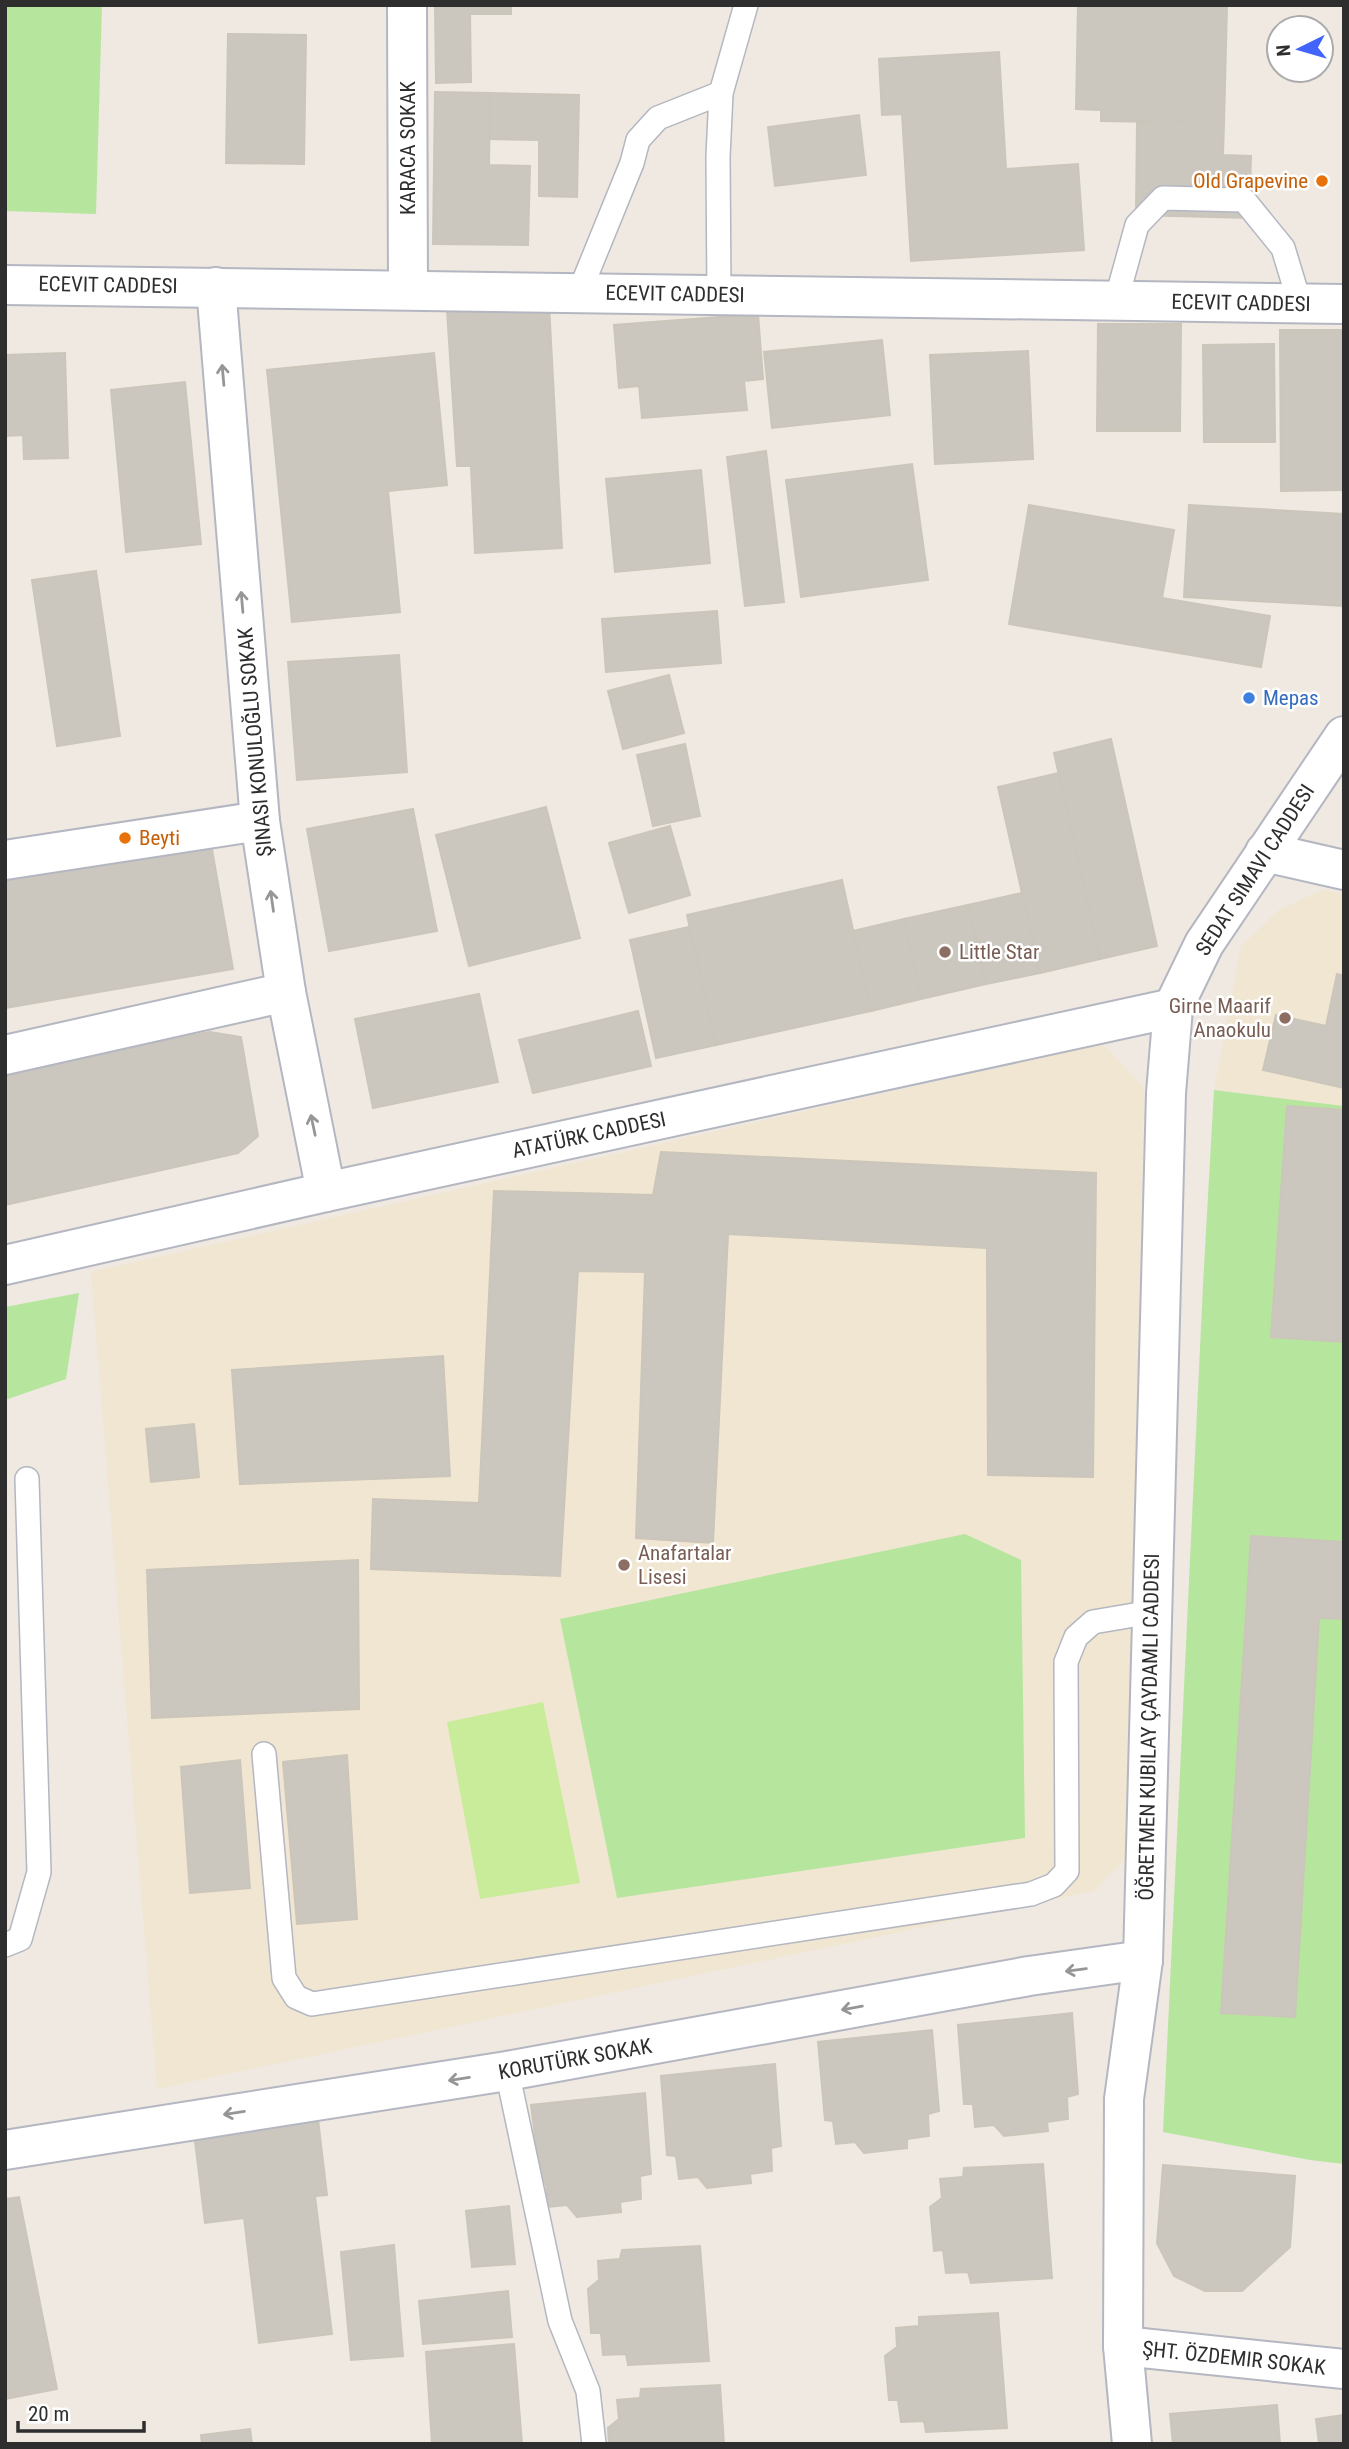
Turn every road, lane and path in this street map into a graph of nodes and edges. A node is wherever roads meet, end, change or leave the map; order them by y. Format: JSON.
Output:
{"nodes":[{"id":1,"x":407,"y":5,"type":"edge"},
{"id":2,"x":746,"y":5,"type":"edge"},
{"id":3,"x":721,"y":93,"type":"junction"},
{"id":4,"x":5,"y":285,"type":"edge"},
{"id":5,"x":216,"y":286,"type":"junction"},
{"id":6,"x":408,"y":290,"type":"junction"},
{"id":7,"x":579,"y":293,"type":"junction"},
{"id":8,"x":719,"y":295,"type":"junction"},
{"id":9,"x":1116,"y":301,"type":"junction"},
{"id":10,"x":1300,"y":304,"type":"junction"},
{"id":11,"x":1344,"y":304,"type":"edge"},
{"id":12,"x":1344,"y":736,"type":"edge"},
{"id":13,"x":260,"y":821,"type":"junction"},
{"id":14,"x":1265,"y":852,"type":"junction"},
{"id":15,"x":5,"y":860,"type":"edge"},
{"id":16,"x":1344,"y":870,"type":"edge"},
{"id":17,"x":286,"y":992,"type":"junction"},
{"id":18,"x":1173,"y":1008,"type":"junction"},
{"id":19,"x":5,"y":1055,"type":"edge"},
{"id":20,"x":326,"y":1192,"type":"junction"},
{"id":21,"x":5,"y":1265,"type":"edge"},
{"id":22,"x":27,"y":1479,"type":"dead end"},
{"id":23,"x":1152,"y":1612,"type":"junction"},
{"id":24,"x":264,"y":1754,"type":"dead end"},
{"id":25,"x":5,"y":1945,"type":"edge"},
{"id":26,"x":1143,"y":1960,"type":"junction"},
{"id":27,"x":507,"y":2071,"type":"junction"},
{"id":28,"x":5,"y":2150,"type":"edge"},
{"id":29,"x":1124,"y":2346,"type":"junction"},
{"id":30,"x":1344,"y":2369,"type":"edge"},
{"id":31,"x":594,"y":2444,"type":"edge"},
{"id":32,"x":1132,"y":2444,"type":"edge"}],
"edges":[{"from":1,"to":6,"type":"street","name":"KARACA SOKAK"},
{"from":2,"to":3,"type":"lane"},
{"from":3,"to":7,"type":"lane"},
{"from":3,"to":8,"type":"lane"},
{"from":4,"to":5,"type":"street","name":"ECEVIT CADDESI"},
{"from":5,"to":6,"type":"street","name":"ECEVIT CADDESI"},
{"from":13,"to":5,"type":"street","name":"ŞINASI KONULOĞLU SOKAK","one_way":true},
{"from":6,"to":7,"type":"street","name":"ECEVIT CADDESI"},
{"from":7,"to":8,"type":"street","name":"ECEVIT CADDESI"},
{"from":8,"to":9,"type":"street","name":"ECEVIT CADDESI"},
{"from":9,"to":10,"type":"street","name":"ECEVIT CADDESI"},
{"from":9,"to":10,"type":"lane"},
{"from":10,"to":11,"type":"street","name":"ECEVIT CADDESI"},
{"from":12,"to":14,"type":"street","name":"SEDAT SIMAVI CADDESI"},
{"from":13,"to":15,"type":"street"},
{"from":17,"to":13,"type":"street","name":"ŞINASI KONULOĞLU SOKAK","one_way":true},
{"from":14,"to":16,"type":"street"},
{"from":14,"to":18,"type":"street","name":"SEDAT SIMAVI CADDESI"},
{"from":17,"to":19,"type":"street"},
{"from":20,"to":17,"type":"street","name":"ŞINASI KONULOĞLU SOKAK","one_way":true},
{"from":18,"to":20,"type":"street","name":"ATATÜRK CADDESI"},
{"from":18,"to":23,"type":"street"},
{"from":20,"to":21,"type":"street","name":"ATATÜRK CADDESI"},
{"from":22,"to":25,"type":"lane"},
{"from":23,"to":24,"type":"lane"},
{"from":23,"to":26,"type":"street"},
{"from":26,"to":27,"type":"street","name":"KORUTÜRK SOKAK","one_way":true},
{"from":26,"to":29,"type":"street"},
{"from":27,"to":28,"type":"street","name":"KORUTÜRK SOKAK","one_way":true},
{"from":27,"to":31,"type":"lane"},
{"from":29,"to":30,"type":"street","name":"ŞHT. ÖZDEMIR SOKAK"},
{"from":29,"to":32,"type":"street"}]}
